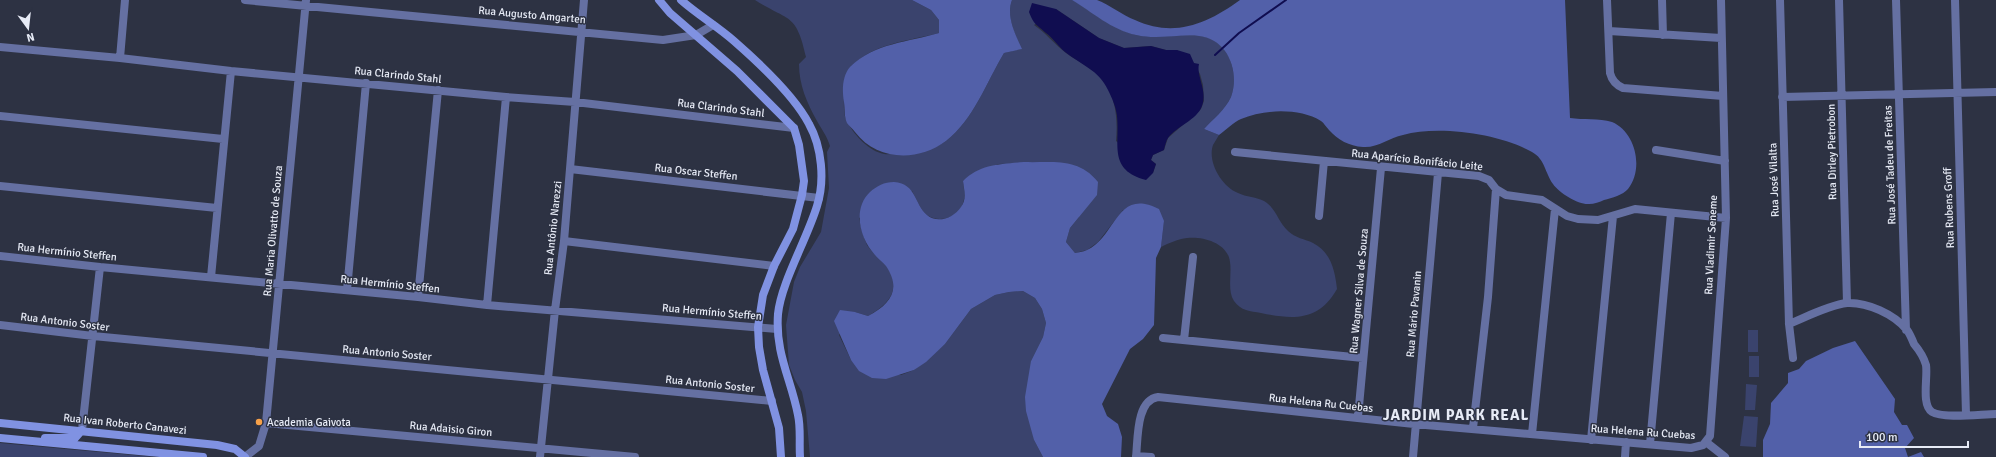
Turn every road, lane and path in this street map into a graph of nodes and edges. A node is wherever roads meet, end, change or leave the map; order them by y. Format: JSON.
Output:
{"nodes":[{"id":1,"x":125,"y":0,"type":"edge"},
{"id":2,"x":245,"y":0,"type":"edge"},
{"id":3,"x":584,"y":0,"type":"edge"},
{"id":4,"x":659,"y":0,"type":"edge"},
{"id":5,"x":681,"y":0,"type":"edge"},
{"id":6,"x":1607,"y":0,"type":"edge"},
{"id":7,"x":1662,"y":0,"type":"edge"},
{"id":8,"x":1721,"y":0,"type":"edge"},
{"id":9,"x":1780,"y":0,"type":"edge"},
{"id":10,"x":1839,"y":0,"type":"edge"},
{"id":11,"x":1896,"y":0,"type":"edge"},
{"id":12,"x":1955,"y":0,"type":"edge"},
{"id":13,"x":306,"y":3,"type":"edge"},
{"id":14,"x":713,"y":25,"type":"junction"},
{"id":15,"x":582,"y":30,"type":"junction"},
{"id":16,"x":1608,"y":31,"type":"junction"},
{"id":17,"x":696,"y":35,"type":"junction"},
{"id":18,"x":1663,"y":35,"type":"junction"},
{"id":19,"x":1721,"y":38,"type":"junction"},
{"id":20,"x":0,"y":47,"type":"edge"},
{"id":21,"x":120,"y":58,"type":"junction"},
{"id":22,"x":231,"y":71,"type":"junction"},
{"id":23,"x":298,"y":76,"type":"junction"},
{"id":24,"x":366,"y":83,"type":"junction"},
{"id":25,"x":438,"y":90,"type":"junction"},
{"id":26,"x":1996,"y":92,"type":"edge"},
{"id":27,"x":1957,"y":93,"type":"junction"},
{"id":28,"x":1899,"y":95,"type":"junction"},
{"id":29,"x":1723,"y":96,"type":"junction"},
{"id":30,"x":1842,"y":96,"type":"junction"},
{"id":31,"x":506,"y":97,"type":"junction"},
{"id":32,"x":1782,"y":97,"type":"junction"},
{"id":33,"x":575,"y":102,"type":"junction"},
{"id":34,"x":0,"y":116,"type":"edge"},
{"id":35,"x":794,"y":128,"type":"junction"},
{"id":36,"x":223,"y":139,"type":"junction"},
{"id":37,"x":1656,"y":150,"type":"dead end"},
{"id":38,"x":1235,"y":152,"type":"dead end"},
{"id":39,"x":1324,"y":161,"type":"junction"},
{"id":40,"x":1725,"y":161,"type":"junction"},
{"id":41,"x":1381,"y":168,"type":"junction"},
{"id":42,"x":570,"y":169,"type":"junction"},
{"id":43,"x":1438,"y":173,"type":"junction"},
{"id":44,"x":0,"y":186,"type":"edge"},
{"id":45,"x":1496,"y":189,"type":"junction"},
{"id":46,"x":802,"y":195,"type":"junction"},
{"id":47,"x":819,"y":198,"type":"junction"},
{"id":48,"x":217,"y":208,"type":"junction"},
{"id":49,"x":1555,"y":209,"type":"junction"},
{"id":50,"x":1671,"y":213,"type":"junction"},
{"id":51,"x":1319,"y":216,"type":"dead end"},
{"id":52,"x":1613,"y":216,"type":"junction"},
{"id":53,"x":1726,"y":218,"type":"junction"},
{"id":54,"x":564,"y":241,"type":"junction"},
{"id":55,"x":0,"y":256,"type":"edge"},
{"id":56,"x":1194,"y":257,"type":"dead end"},
{"id":57,"x":774,"y":266,"type":"junction"},
{"id":58,"x":100,"y":267,"type":"junction"},
{"id":59,"x":211,"y":277,"type":"junction"},
{"id":60,"x":280,"y":285,"type":"junction"},
{"id":61,"x":347,"y":290,"type":"junction"},
{"id":62,"x":418,"y":297,"type":"junction"},
{"id":63,"x":1847,"y":303,"type":"junction"},
{"id":64,"x":487,"y":305,"type":"junction"},
{"id":65,"x":555,"y":310,"type":"junction"},
{"id":66,"x":1789,"y":324,"type":"junction"},
{"id":67,"x":0,"y":325,"type":"edge"},
{"id":68,"x":758,"y":327,"type":"junction"},
{"id":69,"x":778,"y":329,"type":"junction"},
{"id":70,"x":1906,"y":330,"type":"junction"},
{"id":71,"x":92,"y":336,"type":"junction"},
{"id":72,"x":1163,"y":338,"type":"dead end"},
{"id":73,"x":1184,"y":340,"type":"junction"},
{"id":74,"x":271,"y":354,"type":"junction"},
{"id":75,"x":1363,"y":358,"type":"junction"},
{"id":76,"x":1793,"y":358,"type":"dead end"},
{"id":77,"x":549,"y":379,"type":"junction"},
{"id":78,"x":772,"y":401,"type":"junction"},
{"id":79,"x":1996,"y":414,"type":"edge"},
{"id":80,"x":1966,"y":415,"type":"junction"},
{"id":81,"x":1358,"y":417,"type":"junction"},
{"id":82,"x":0,"y":423,"type":"edge"},
{"id":83,"x":266,"y":423,"type":"junction"},
{"id":84,"x":1414,"y":424,"type":"junction"},
{"id":85,"x":1473,"y":428,"type":"junction"},
{"id":86,"x":82,"y":430,"type":"junction"},
{"id":87,"x":1532,"y":434,"type":"junction"},
{"id":88,"x":0,"y":438,"type":"edge"},
{"id":89,"x":1591,"y":440,"type":"junction"},
{"id":90,"x":27,"y":441,"type":"junction"},
{"id":91,"x":1626,"y":442,"type":"junction"},
{"id":92,"x":1706,"y":442,"type":"junction"},
{"id":93,"x":205,"y":443,"type":"junction"},
{"id":94,"x":1650,"y":444,"type":"junction"},
{"id":95,"x":540,"y":448,"type":"junction"},
{"id":96,"x":1136,"y":456,"type":"edge"},
{"id":97,"x":199,"y":457,"type":"edge"},
{"id":98,"x":203,"y":457,"type":"edge"},
{"id":99,"x":245,"y":457,"type":"edge"},
{"id":100,"x":540,"y":457,"type":"edge"},
{"id":101,"x":635,"y":457,"type":"edge"},
{"id":102,"x":781,"y":457,"type":"edge"},
{"id":103,"x":800,"y":457,"type":"edge"},
{"id":104,"x":1151,"y":457,"type":"edge"},
{"id":105,"x":1413,"y":457,"type":"edge"},
{"id":106,"x":1625,"y":457,"type":"edge"},
{"id":107,"x":1725,"y":457,"type":"edge"}],
"edges":[{"from":1,"to":21,"type":"street"},
{"from":2,"to":13,"type":"street","name":"Rua Augusto Amgarten"},
{"from":3,"to":15,"type":"street","name":"Rua Antônio Narezzi"},
{"from":4,"to":17,"type":"main road"},
{"from":5,"to":14,"type":"main road"},
{"from":6,"to":16,"type":"street"},
{"from":7,"to":18,"type":"street"},
{"from":8,"to":19,"type":"street","name":"Rua Vladimir Seneme"},
{"from":9,"to":32,"type":"street","name":"Rua José Vilalta"},
{"from":10,"to":30,"type":"street","name":"Rua Dirley Pietrobon"},
{"from":11,"to":28,"type":"street","name":"Rua José Tadeu de Freitas"},
{"from":12,"to":27,"type":"street","name":"Rua Rubens Groff"},
{"from":13,"to":15,"type":"street","name":"Rua Augusto Amgarten"},
{"from":13,"to":23,"type":"street","name":"Rua Maria Olivatto de Souza"},
{"from":14,"to":17,"type":"street"},
{"from":14,"to":47,"type":"main road"},
{"from":15,"to":17,"type":"street","name":"Rua Augusto Amgarten"},
{"from":15,"to":33,"type":"street","name":"Rua Antônio Narezzi"},
{"from":16,"to":18,"type":"street"},
{"from":16,"to":29,"type":"street"},
{"from":17,"to":35,"type":"main road"},
{"from":18,"to":19,"type":"street"},
{"from":19,"to":29,"type":"street","name":"Rua Vladimir Seneme"},
{"from":20,"to":21,"type":"street","name":"Rua Clarindo Stahl"},
{"from":21,"to":22,"type":"street","name":"Rua Clarindo Stahl"},
{"from":22,"to":23,"type":"street","name":"Rua Clarindo Stahl"},
{"from":22,"to":36,"type":"street"},
{"from":23,"to":24,"type":"street","name":"Rua Clarindo Stahl"},
{"from":23,"to":60,"type":"street","name":"Rua Maria Olivatto de Souza"},
{"from":24,"to":25,"type":"street","name":"Rua Clarindo Stahl"},
{"from":24,"to":61,"type":"street"},
{"from":25,"to":31,"type":"street","name":"Rua Clarindo Stahl"},
{"from":25,"to":62,"type":"street"},
{"from":26,"to":27,"type":"street"},
{"from":27,"to":28,"type":"street"},
{"from":27,"to":80,"type":"street","name":"Rua Rubens Groff"},
{"from":28,"to":30,"type":"street"},
{"from":28,"to":70,"type":"street","name":"Rua José Tadeu de Freitas"},
{"from":29,"to":40,"type":"street","name":"Rua Vladimir Seneme"},
{"from":30,"to":32,"type":"street"},
{"from":30,"to":63,"type":"street","name":"Rua Dirley Pietrobon"},
{"from":31,"to":33,"type":"street","name":"Rua Clarindo Stahl"},
{"from":31,"to":64,"type":"street"},
{"from":32,"to":66,"type":"street","name":"Rua José Vilalta"},
{"from":33,"to":35,"type":"street","name":"Rua Clarindo Stahl"},
{"from":33,"to":42,"type":"street","name":"Rua Antônio Narezzi"},
{"from":34,"to":36,"type":"street"},
{"from":35,"to":46,"type":"main road"},
{"from":36,"to":48,"type":"street"},
{"from":37,"to":40,"type":"street"},
{"from":38,"to":39,"type":"street","name":"Rua Aparício Bonifácio Leite"},
{"from":39,"to":41,"type":"street","name":"Rua Aparício Bonifácio Leite"},
{"from":39,"to":51,"type":"street"},
{"from":40,"to":53,"type":"street","name":"Rua Vladimir Seneme"},
{"from":41,"to":43,"type":"street","name":"Rua Aparício Bonifácio Leite"},
{"from":41,"to":75,"type":"street","name":"Rua Wagner Silva de Souza"},
{"from":42,"to":46,"type":"street","name":"Rua Oscar Steffen"},
{"from":42,"to":54,"type":"street","name":"Rua Antônio Narezzi"},
{"from":43,"to":45,"type":"street","name":"Rua Aparício Bonifácio Leite"},
{"from":43,"to":84,"type":"street","name":"Rua Mário Pavanin"},
{"from":44,"to":48,"type":"street"},
{"from":45,"to":49,"type":"street","name":"Rua Aparício Bonifácio Leite"},
{"from":45,"to":85,"type":"street"},
{"from":46,"to":47,"type":"street","name":"Rua Oscar Steffen"},
{"from":46,"to":57,"type":"main road"},
{"from":47,"to":69,"type":"main road"},
{"from":48,"to":59,"type":"street"},
{"from":49,"to":52,"type":"street","name":"Rua Aparício Bonifácio Leite"},
{"from":49,"to":87,"type":"street"},
{"from":50,"to":52,"type":"street","name":"Rua Aparício Bonifácio Leite"},
{"from":50,"to":53,"type":"street","name":"Rua Aparício Bonifácio Leite"},
{"from":50,"to":94,"type":"street"},
{"from":52,"to":89,"type":"street"},
{"from":53,"to":92,"type":"street","name":"Rua Vladimir Seneme"},
{"from":54,"to":57,"type":"street"},
{"from":54,"to":65,"type":"street","name":"Rua Antônio Narezzi"},
{"from":55,"to":58,"type":"street","name":"Rua Hermínio Steffen"},
{"from":56,"to":73,"type":"street"},
{"from":57,"to":68,"type":"main road"},
{"from":58,"to":59,"type":"street","name":"Rua Hermínio Steffen"},
{"from":58,"to":71,"type":"street"},
{"from":59,"to":60,"type":"street","name":"Rua Hermínio Steffen"},
{"from":60,"to":61,"type":"street","name":"Rua Hermínio Steffen"},
{"from":60,"to":74,"type":"street","name":"Rua Maria Olivatto de Souza"},
{"from":61,"to":62,"type":"street","name":"Rua Hermínio Steffen"},
{"from":62,"to":64,"type":"street","name":"Rua Hermínio Steffen"},
{"from":63,"to":66,"type":"street"},
{"from":63,"to":70,"type":"street"},
{"from":64,"to":65,"type":"street","name":"Rua Hermínio Steffen"},
{"from":65,"to":68,"type":"street","name":"Rua Hermínio Steffen"},
{"from":65,"to":77,"type":"street","name":"Rua Antônio Narezzi"},
{"from":66,"to":76,"type":"street","name":"Rua José Vilalta"},
{"from":67,"to":71,"type":"street","name":"Rua Antonio Soster"},
{"from":68,"to":69,"type":"street","name":"Rua Hermínio Steffen"},
{"from":68,"to":78,"type":"main road"},
{"from":69,"to":103,"type":"main road"},
{"from":70,"to":80,"type":"street"},
{"from":71,"to":74,"type":"street","name":"Rua Antonio Soster"},
{"from":71,"to":86,"type":"street"},
{"from":72,"to":73,"type":"street"},
{"from":73,"to":75,"type":"street"},
{"from":74,"to":77,"type":"street","name":"Rua Antonio Soster"},
{"from":74,"to":83,"type":"street","name":"Rua Maria Olivatto de Souza"},
{"from":75,"to":81,"type":"street","name":"Rua Wagner Silva de Souza"},
{"from":77,"to":78,"type":"street","name":"Rua Antonio Soster"},
{"from":77,"to":95,"type":"street","name":"Rua Antônio Narezzi"},
{"from":78,"to":102,"type":"main road"},
{"from":79,"to":80,"type":"street"},
{"from":81,"to":84,"type":"street","name":"Rua Helena Ru Cuebas"},
{"from":81,"to":96,"type":"street","name":"Rua Helena Ru Cuebas"},
{"from":82,"to":86,"type":"main road","name":"Rua Ivan Roberto Canavezi"},
{"from":83,"to":95,"type":"street","name":"Rua Adaisio Giron"},
{"from":83,"to":99,"type":"street","name":"Rua Maria Olivatto de Souza"},
{"from":84,"to":85,"type":"street","name":"Rua Helena Ru Cuebas"},
{"from":84,"to":105,"type":"street","name":"Rua Mário Pavanin"},
{"from":85,"to":87,"type":"street","name":"Rua Helena Ru Cuebas"},
{"from":86,"to":90,"type":"main road"},
{"from":86,"to":93,"type":"main road","name":"Rua Ivan Roberto Canavezi"},
{"from":87,"to":89,"type":"street","name":"Rua Helena Ru Cuebas"},
{"from":88,"to":90,"type":"main road"},
{"from":89,"to":91,"type":"street","name":"Rua Helena Ru Cuebas"},
{"from":90,"to":97,"type":"main road"},
{"from":91,"to":94,"type":"street","name":"Rua Helena Ru Cuebas"},
{"from":91,"to":106,"type":"street"},
{"from":92,"to":94,"type":"street","name":"Rua Helena Ru Cuebas"},
{"from":92,"to":107,"type":"street"},
{"from":93,"to":97,"type":"main road"},
{"from":93,"to":99,"type":"main road","name":"Rua Ivan Roberto Canavezi"},
{"from":95,"to":100,"type":"street","name":"Rua Antônio Narezzi"},
{"from":95,"to":101,"type":"street","name":"Rua Adaisio Giron"},
{"from":96,"to":104,"type":"street"},
{"from":97,"to":98,"type":"main road"}]}
